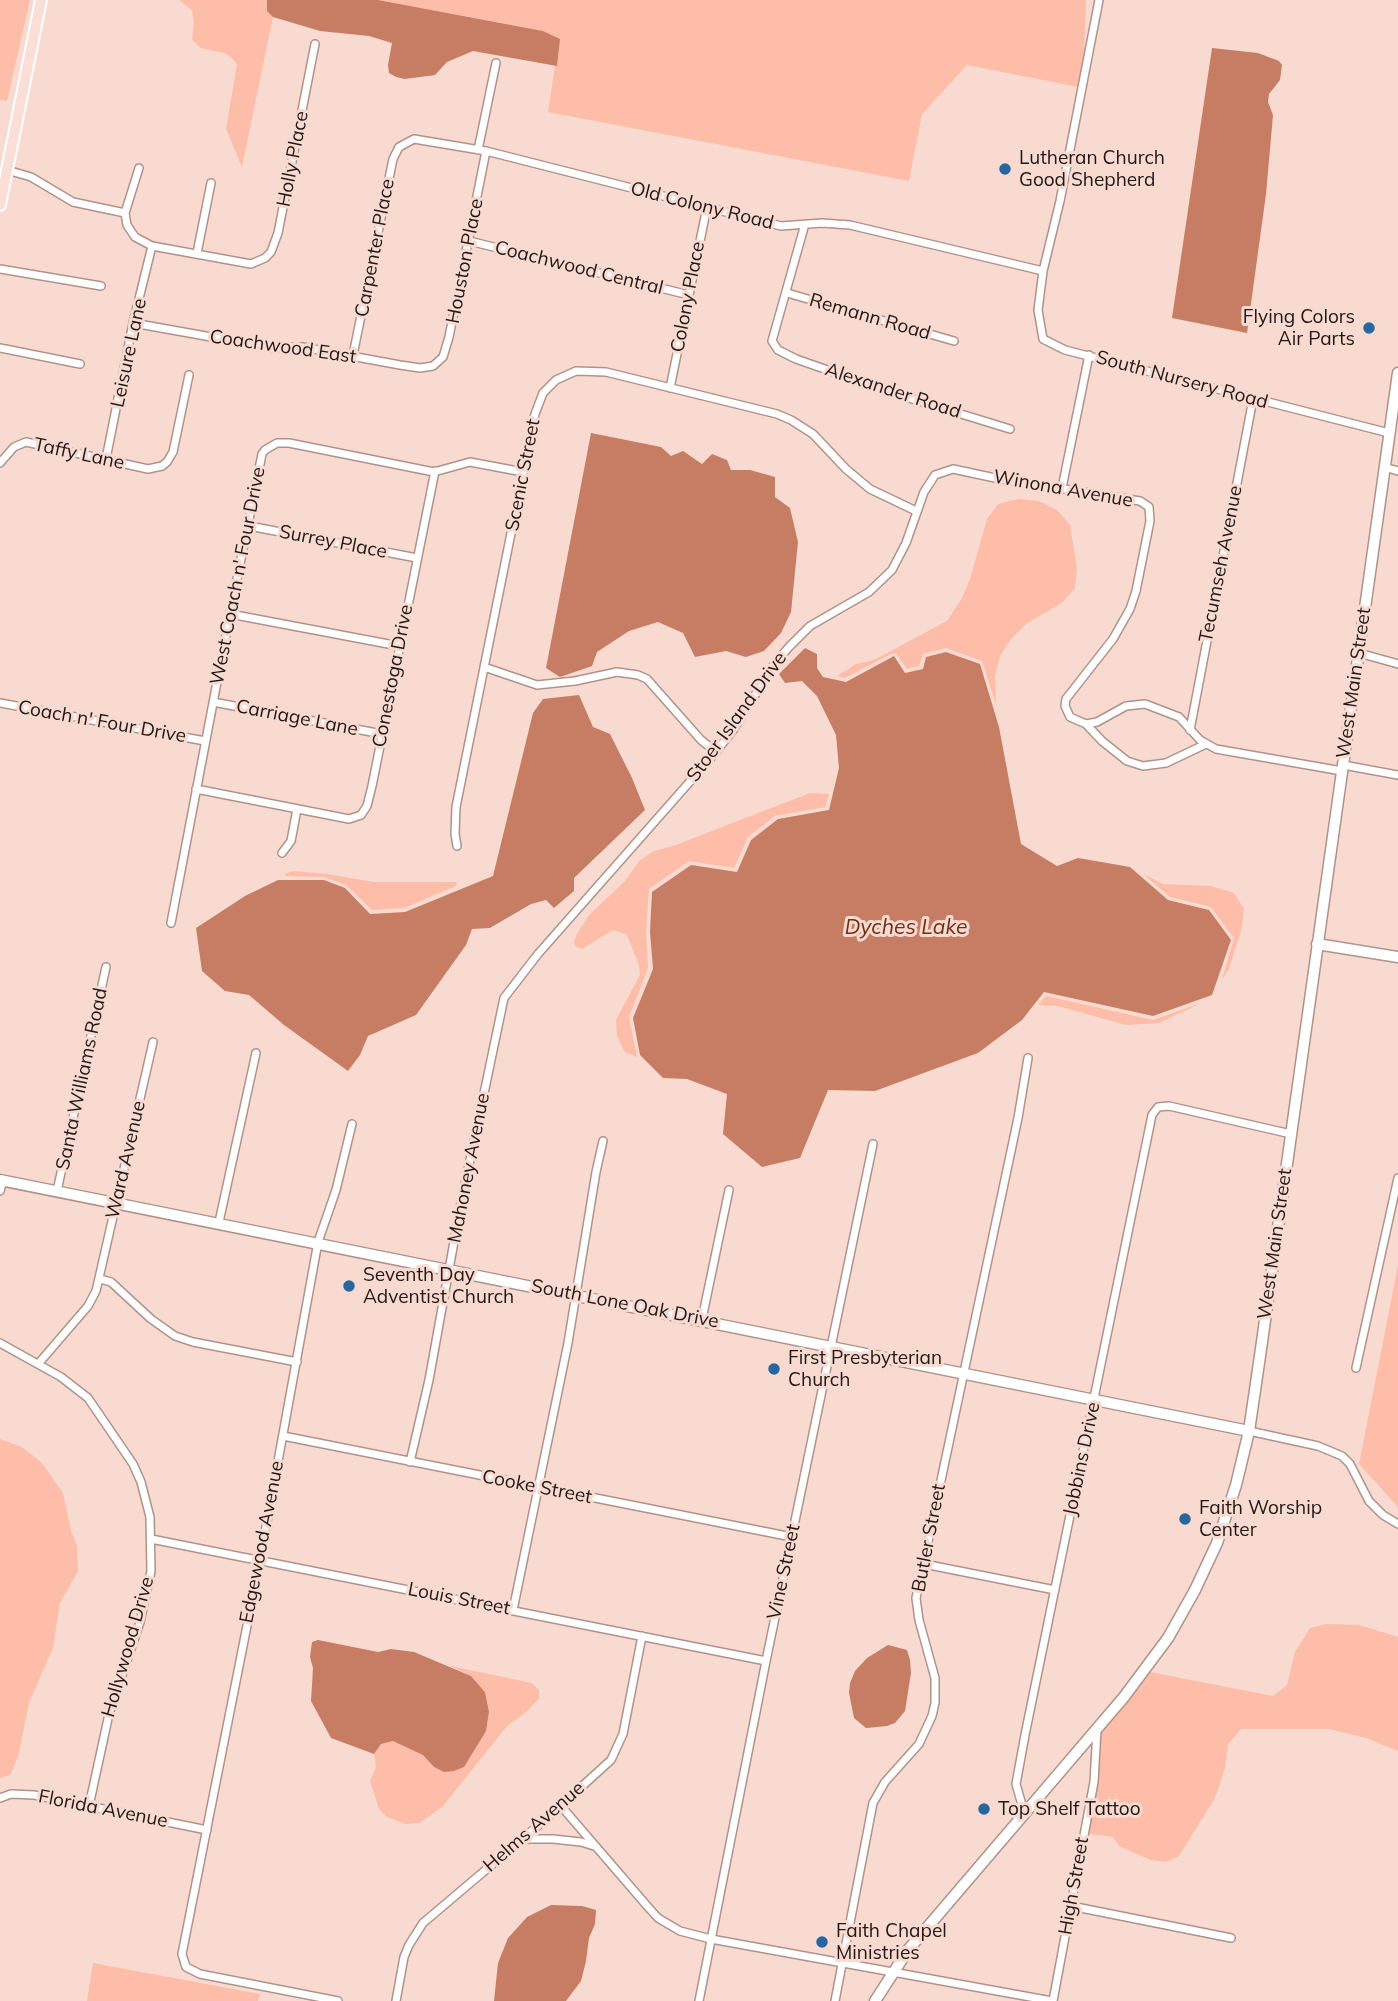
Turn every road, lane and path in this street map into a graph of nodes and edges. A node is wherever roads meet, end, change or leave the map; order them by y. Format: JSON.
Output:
{"nodes":[{"id":1,"x":41,"y":0,"type":"edge"},
{"id":2,"x":1098,"y":0,"type":"edge"},
{"id":3,"x":315,"y":44,"type":"dead end"},
{"id":4,"x":496,"y":63,"type":"dead end"},
{"id":5,"x":403,"y":144,"type":"joint"},
{"id":6,"x":6,"y":147,"type":"edge"},
{"id":7,"x":482,"y":150,"type":"junction"},
{"id":8,"x":139,"y":168,"type":"dead end"},
{"id":9,"x":7,"y":170,"type":"junction"},
{"id":10,"x":211,"y":183,"type":"dead end"},
{"id":11,"x":0,"y":205,"type":"edge"},
{"id":12,"x":707,"y":207,"type":"junction"},
{"id":13,"x":125,"y":213,"type":"junction"},
{"id":14,"x":805,"y":224,"type":"junction"},
{"id":15,"x":469,"y":241,"type":"junction"},
{"id":16,"x":152,"y":246,"type":"junction"},
{"id":17,"x":197,"y":253,"type":"junction"},
{"id":18,"x":0,"y":269,"type":"edge"},
{"id":19,"x":1043,"y":271,"type":"junction"},
{"id":20,"x":101,"y":285,"type":"dead end"},
{"id":21,"x":787,"y":293,"type":"junction"},
{"id":22,"x":689,"y":296,"type":"junction"},
{"id":23,"x":133,"y":323,"type":"junction"},
{"id":24,"x":954,"y":341,"type":"dead end"},
{"id":25,"x":0,"y":348,"type":"edge"},
{"id":26,"x":353,"y":355,"type":"junction"},
{"id":27,"x":1089,"y":355,"type":"junction"},
{"id":28,"x":80,"y":364,"type":"dead end"},
{"id":29,"x":433,"y":366,"type":"joint"},
{"id":30,"x":1398,"y":373,"type":"edge"},
{"id":31,"x":189,"y":375,"type":"dead end"},
{"id":32,"x":670,"y":388,"type":"junction"},
{"id":33,"x":1253,"y":399,"type":"junction"},
{"id":34,"x":1010,"y":429,"type":"dead end"},
{"id":35,"x":1390,"y":433,"type":"junction"},
{"id":36,"x":106,"y":459,"type":"junction"},
{"id":37,"x":0,"y":463,"type":"edge"},
{"id":38,"x":1384,"y":467,"type":"junction"},
{"id":39,"x":435,"y":471,"type":"junction"},
{"id":40,"x":1398,"y":471,"type":"edge"},
{"id":41,"x":523,"y":472,"type":"junction"},
{"id":42,"x":1062,"y":488,"type":"junction"},
{"id":43,"x":916,"y":511,"type":"junction"},
{"id":44,"x":249,"y":526,"type":"junction"},
{"id":45,"x":417,"y":558,"type":"junction"},
{"id":46,"x":230,"y":614,"type":"junction"},
{"id":47,"x":399,"y":646,"type":"junction"},
{"id":48,"x":1359,"y":653,"type":"junction"},
{"id":49,"x":1398,"y":664,"type":"edge"},
{"id":50,"x":484,"y":667,"type":"junction"},
{"id":51,"x":213,"y":702,"type":"junction"},
{"id":52,"x":0,"y":703,"type":"edge"},
{"id":53,"x":1086,"y":724,"type":"junction"},
{"id":54,"x":1190,"y":730,"type":"junction"},
{"id":55,"x":382,"y":734,"type":"junction"},
{"id":56,"x":205,"y":741,"type":"junction"},
{"id":57,"x":1206,"y":744,"type":"junction"},
{"id":58,"x":716,"y":752,"type":"junction"},
{"id":59,"x":1342,"y":768,"type":"junction"},
{"id":60,"x":1398,"y":775,"type":"edge"},
{"id":61,"x":196,"y":789,"type":"junction"},
{"id":62,"x":296,"y":809,"type":"junction"},
{"id":63,"x":457,"y":846,"type":"dead end"},
{"id":64,"x":282,"y":853,"type":"dead end"},
{"id":65,"x":171,"y":923,"type":"dead end"},
{"id":66,"x":1317,"y":944,"type":"junction"},
{"id":67,"x":1398,"y":957,"type":"edge"},
{"id":68,"x":106,"y":967,"type":"dead end"},
{"id":69,"x":504,"y":998,"type":"joint"},
{"id":70,"x":153,"y":1042,"type":"dead end"},
{"id":71,"x":256,"y":1053,"type":"dead end"},
{"id":72,"x":1028,"y":1058,"type":"dead end"},
{"id":73,"x":352,"y":1124,"type":"dead end"},
{"id":74,"x":1291,"y":1134,"type":"junction"},
{"id":75,"x":603,"y":1140,"type":"dead end"},
{"id":76,"x":873,"y":1144,"type":"dead end"},
{"id":77,"x":1398,"y":1178,"type":"edge"},
{"id":78,"x":1,"y":1184,"type":"edge"},
{"id":79,"x":729,"y":1190,"type":"dead end"},
{"id":80,"x":57,"y":1191,"type":"junction"},
{"id":81,"x":117,"y":1203,"type":"junction"},
{"id":82,"x":219,"y":1222,"type":"junction"},
{"id":83,"x":318,"y":1242,"type":"junction"},
{"id":84,"x":450,"y":1268,"type":"junction"},
{"id":85,"x":100,"y":1279,"type":"junction"},
{"id":86,"x":576,"y":1294,"type":"junction"},
{"id":87,"x":702,"y":1320,"type":"junction"},
{"id":88,"x":0,"y":1343,"type":"edge"},
{"id":89,"x":830,"y":1346,"type":"junction"},
{"id":90,"x":297,"y":1362,"type":"junction"},
{"id":91,"x":39,"y":1363,"type":"junction"},
{"id":92,"x":1356,"y":1368,"type":"dead end"},
{"id":93,"x":963,"y":1373,"type":"junction"},
{"id":94,"x":1095,"y":1399,"type":"junction"},
{"id":95,"x":1249,"y":1430,"type":"junction"},
{"id":96,"x":283,"y":1436,"type":"junction"},
{"id":97,"x":410,"y":1462,"type":"junction"},
{"id":98,"x":538,"y":1487,"type":"junction"},
{"id":99,"x":1398,"y":1524,"type":"edge"},
{"id":100,"x":792,"y":1537,"type":"junction"},
{"id":101,"x":151,"y":1539,"type":"junction"},
{"id":102,"x":260,"y":1560,"type":"junction"},
{"id":103,"x":924,"y":1564,"type":"junction"},
{"id":104,"x":1055,"y":1591,"type":"junction"},
{"id":105,"x":513,"y":1610,"type":"junction"},
{"id":106,"x":642,"y":1636,"type":"junction"},
{"id":107,"x":766,"y":1661,"type":"junction"},
{"id":108,"x":1097,"y":1729,"type":"junction"},
{"id":109,"x":0,"y":1798,"type":"edge"},
{"id":110,"x":89,"y":1806,"type":"junction"},
{"id":111,"x":561,"y":1806,"type":"junction"},
{"id":112,"x":1026,"y":1811,"type":"junction"},
{"id":113,"x":207,"y":1830,"type":"junction"},
{"id":114,"x":523,"y":1839,"type":"junction"},
{"id":115,"x":595,"y":1846,"type":"junction"},
{"id":116,"x":1071,"y":1906,"type":"junction"},
{"id":117,"x":1231,"y":1938,"type":"dead end"},
{"id":118,"x":711,"y":1939,"type":"junction"},
{"id":119,"x":842,"y":1963,"type":"junction"},
{"id":120,"x":893,"y":1972,"type":"junction"},
{"id":121,"x":338,"y":2001,"type":"edge"},
{"id":122,"x":396,"y":2001,"type":"edge"},
{"id":123,"x":699,"y":2001,"type":"edge"},
{"id":124,"x":835,"y":2001,"type":"edge"},
{"id":125,"x":875,"y":2001,"type":"edge"},
{"id":126,"x":1052,"y":2001,"type":"edge"}],
"edges":[{"from":1,"to":6,"type":"main road"},
{"from":2,"to":19,"type":"street"},
{"from":3,"to":17,"type":"street","name":"Holly Place"},
{"from":4,"to":7,"type":"street","name":"Houston Place"},
{"from":5,"to":7,"type":"street","name":"Old Colony Road"},
{"from":5,"to":26,"type":"street","name":"Carpenter Place"},
{"from":6,"to":9,"type":"main road"},
{"from":7,"to":12,"type":"street","name":"Old Colony Road"},
{"from":7,"to":15,"type":"street","name":"Houston Place"},
{"from":8,"to":13,"type":"street"},
{"from":9,"to":11,"type":"main road"},
{"from":9,"to":13,"type":"street"},
{"from":10,"to":17,"type":"street"},
{"from":12,"to":14,"type":"street","name":"Old Colony Road"},
{"from":12,"to":22,"type":"street","name":"Colony Place"},
{"from":13,"to":16,"type":"street"},
{"from":14,"to":19,"type":"street","name":"Old Colony Road"},
{"from":14,"to":21,"type":"street"},
{"from":15,"to":22,"type":"street","name":"Coachwood Central"},
{"from":15,"to":29,"type":"street","name":"Houston Place"},
{"from":16,"to":17,"type":"street"},
{"from":16,"to":23,"type":"street","name":"Leisure Lane"},
{"from":18,"to":20,"type":"street"},
{"from":19,"to":27,"type":"street","name":"South Nursery Road"},
{"from":21,"to":24,"type":"street","name":"Remann Road"},
{"from":21,"to":34,"type":"street","name":"Alexander Road"},
{"from":22,"to":32,"type":"street","name":"Colony Place"},
{"from":23,"to":26,"type":"street","name":"Coachwood East"},
{"from":23,"to":36,"type":"street","name":"Leisure Lane"},
{"from":25,"to":28,"type":"street"},
{"from":26,"to":29,"type":"street","name":"Coachwood East"},
{"from":27,"to":33,"type":"street","name":"South Nursery Road"},
{"from":27,"to":42,"type":"street"},
{"from":30,"to":35,"type":"main road","name":"West Main Street"},
{"from":31,"to":36,"type":"street","name":"Taffy Lane"},
{"from":32,"to":41,"type":"street","name":"Scenic Street"},
{"from":32,"to":43,"type":"street","name":"Scenic Street"},
{"from":33,"to":35,"type":"street","name":"South Nursery Road"},
{"from":33,"to":54,"type":"street","name":"Tecumseh Avenue"},
{"from":35,"to":38,"type":"main road","name":"West Main Street"},
{"from":36,"to":37,"type":"street","name":"Taffy Lane"},
{"from":38,"to":40,"type":"street"},
{"from":38,"to":48,"type":"main road","name":"West Main Street"},
{"from":39,"to":41,"type":"street","name":"West Coach n' Four Drive"},
{"from":39,"to":44,"type":"street","name":"West Coach n' Four Drive"},
{"from":39,"to":45,"type":"street","name":"Conestoga Drive"},
{"from":41,"to":50,"type":"street","name":"Scenic Street"},
{"from":42,"to":43,"type":"street","name":"Winona Avenue"},
{"from":42,"to":53,"type":"street","name":"Winona Avenue"},
{"from":43,"to":58,"type":"street","name":"Stoer Island Drive"},
{"from":44,"to":45,"type":"street","name":"Surrey Place"},
{"from":44,"to":46,"type":"street","name":"West Coach n' Four Drive"},
{"from":45,"to":47,"type":"street","name":"Conestoga Drive"},
{"from":46,"to":47,"type":"street"},
{"from":46,"to":51,"type":"street","name":"West Coach n' Four Drive"},
{"from":47,"to":55,"type":"street","name":"Conestoga Drive"},
{"from":48,"to":49,"type":"street"},
{"from":48,"to":59,"type":"main road","name":"West Main Street"},
{"from":50,"to":58,"type":"street"},
{"from":50,"to":63,"type":"street","name":"Scenic Street"},
{"from":51,"to":55,"type":"street","name":"Carriage Lane"},
{"from":51,"to":56,"type":"street","name":"West Coach n' Four Drive"},
{"from":52,"to":56,"type":"street","name":"Coach n' Four Drive"},
{"from":53,"to":54,"type":"street"},
{"from":53,"to":57,"type":"street"},
{"from":54,"to":57,"type":"street"},
{"from":55,"to":62,"type":"street","name":"Conestoga Drive"},
{"from":56,"to":61,"type":"street","name":"West Coach n' Four Drive"},
{"from":57,"to":59,"type":"street"},
{"from":58,"to":69,"type":"street","name":"Stoer Island Drive"},
{"from":59,"to":60,"type":"street"},
{"from":59,"to":66,"type":"main road","name":"West Main Street"},
{"from":61,"to":62,"type":"street","name":"Conestoga Drive"},
{"from":61,"to":65,"type":"street","name":"West Coach n' Four Drive"},
{"from":62,"to":64,"type":"street"},
{"from":66,"to":67,"type":"main road"},
{"from":66,"to":74,"type":"main road","name":"West Main Street"},
{"from":68,"to":80,"type":"street","name":"Santa Williams Road"},
{"from":69,"to":84,"type":"street","name":"Mahoney Avenue"},
{"from":70,"to":81,"type":"street","name":"Ward Avenue"},
{"from":71,"to":82,"type":"street"},
{"from":72,"to":93,"type":"street","name":"Butler Street"},
{"from":73,"to":83,"type":"street","name":"Edgewood Avenue"},
{"from":74,"to":94,"type":"street","name":"Jobbins Drive"},
{"from":74,"to":95,"type":"main road","name":"West Main Street"},
{"from":75,"to":86,"type":"street"},
{"from":76,"to":89,"type":"street","name":"Vine Street"},
{"from":77,"to":92,"type":"street"},
{"from":78,"to":80,"type":"main road","name":"South Lone Oak Drive"},
{"from":79,"to":87,"type":"street"},
{"from":80,"to":81,"type":"main road","name":"South Lone Oak Drive"},
{"from":81,"to":82,"type":"main road","name":"South Lone Oak Drive"},
{"from":81,"to":85,"type":"street","name":"Ward Avenue"},
{"from":82,"to":83,"type":"main road","name":"South Lone Oak Drive"},
{"from":83,"to":84,"type":"main road","name":"South Lone Oak Drive"},
{"from":83,"to":90,"type":"street","name":"Edgewood Avenue"},
{"from":84,"to":86,"type":"main road","name":"South Lone Oak Drive"},
{"from":84,"to":97,"type":"street","name":"Mahoney Avenue"},
{"from":85,"to":90,"type":"street"},
{"from":85,"to":91,"type":"street","name":"Ward Avenue"},
{"from":86,"to":87,"type":"main road","name":"South Lone Oak Drive"},
{"from":86,"to":98,"type":"street"},
{"from":87,"to":89,"type":"main road","name":"South Lone Oak Drive"},
{"from":88,"to":91,"type":"street","name":"Hollywood Drive"},
{"from":89,"to":93,"type":"main road","name":"South Lone Oak Drive"},
{"from":89,"to":100,"type":"street","name":"Vine Street"},
{"from":90,"to":96,"type":"street","name":"Edgewood Avenue"},
{"from":91,"to":101,"type":"street","name":"Hollywood Drive"},
{"from":93,"to":94,"type":"main road","name":"South Lone Oak Drive"},
{"from":93,"to":103,"type":"street","name":"Butler Street"},
{"from":94,"to":95,"type":"main road","name":"South Lone Oak Drive"},
{"from":94,"to":104,"type":"street","name":"Jobbins Drive"},
{"from":95,"to":99,"type":"street"},
{"from":95,"to":108,"type":"main road","name":"West Main Street"},
{"from":96,"to":97,"type":"street","name":"Cooke Street"},
{"from":96,"to":102,"type":"street","name":"Edgewood Avenue"},
{"from":97,"to":98,"type":"street","name":"Cooke Street"},
{"from":98,"to":100,"type":"street","name":"Cooke Street"},
{"from":98,"to":105,"type":"street"},
{"from":100,"to":107,"type":"street","name":"Vine Street"},
{"from":101,"to":102,"type":"street","name":"Louis Street"},
{"from":101,"to":110,"type":"street","name":"Hollywood Drive"},
{"from":102,"to":105,"type":"street","name":"Louis Street"},
{"from":102,"to":113,"type":"street","name":"Edgewood Avenue"},
{"from":103,"to":104,"type":"street"},
{"from":103,"to":119,"type":"street","name":"Butler Street"},
{"from":104,"to":112,"type":"street","name":"Jobbins Drive"},
{"from":105,"to":106,"type":"street","name":"Louis Street"},
{"from":106,"to":107,"type":"street","name":"Louis Street"},
{"from":106,"to":111,"type":"street","name":"Helms Avenue"},
{"from":107,"to":118,"type":"street","name":"Vine Street"},
{"from":108,"to":112,"type":"main road","name":"West Main Street"},
{"from":108,"to":116,"type":"street","name":"High Street"},
{"from":109,"to":110,"type":"street","name":"Florida Avenue"},
{"from":110,"to":113,"type":"street","name":"Florida Avenue"},
{"from":111,"to":114,"type":"street","name":"Helms Avenue"},
{"from":111,"to":115,"type":"street"},
{"from":112,"to":120,"type":"main road","name":"West Main Street"},
{"from":113,"to":121,"type":"street","name":"Edgewood Avenue"},
{"from":114,"to":115,"type":"street"},
{"from":114,"to":122,"type":"street","name":"Helms Avenue"},
{"from":115,"to":118,"type":"street"},
{"from":116,"to":117,"type":"street"},
{"from":116,"to":126,"type":"street","name":"High Street"},
{"from":118,"to":119,"type":"street"},
{"from":118,"to":123,"type":"street","name":"Vine Street"},
{"from":119,"to":120,"type":"street"},
{"from":119,"to":124,"type":"street","name":"Butler Street"},
{"from":120,"to":125,"type":"main road","name":"West Main Street"},
{"from":120,"to":126,"type":"street"}]}
